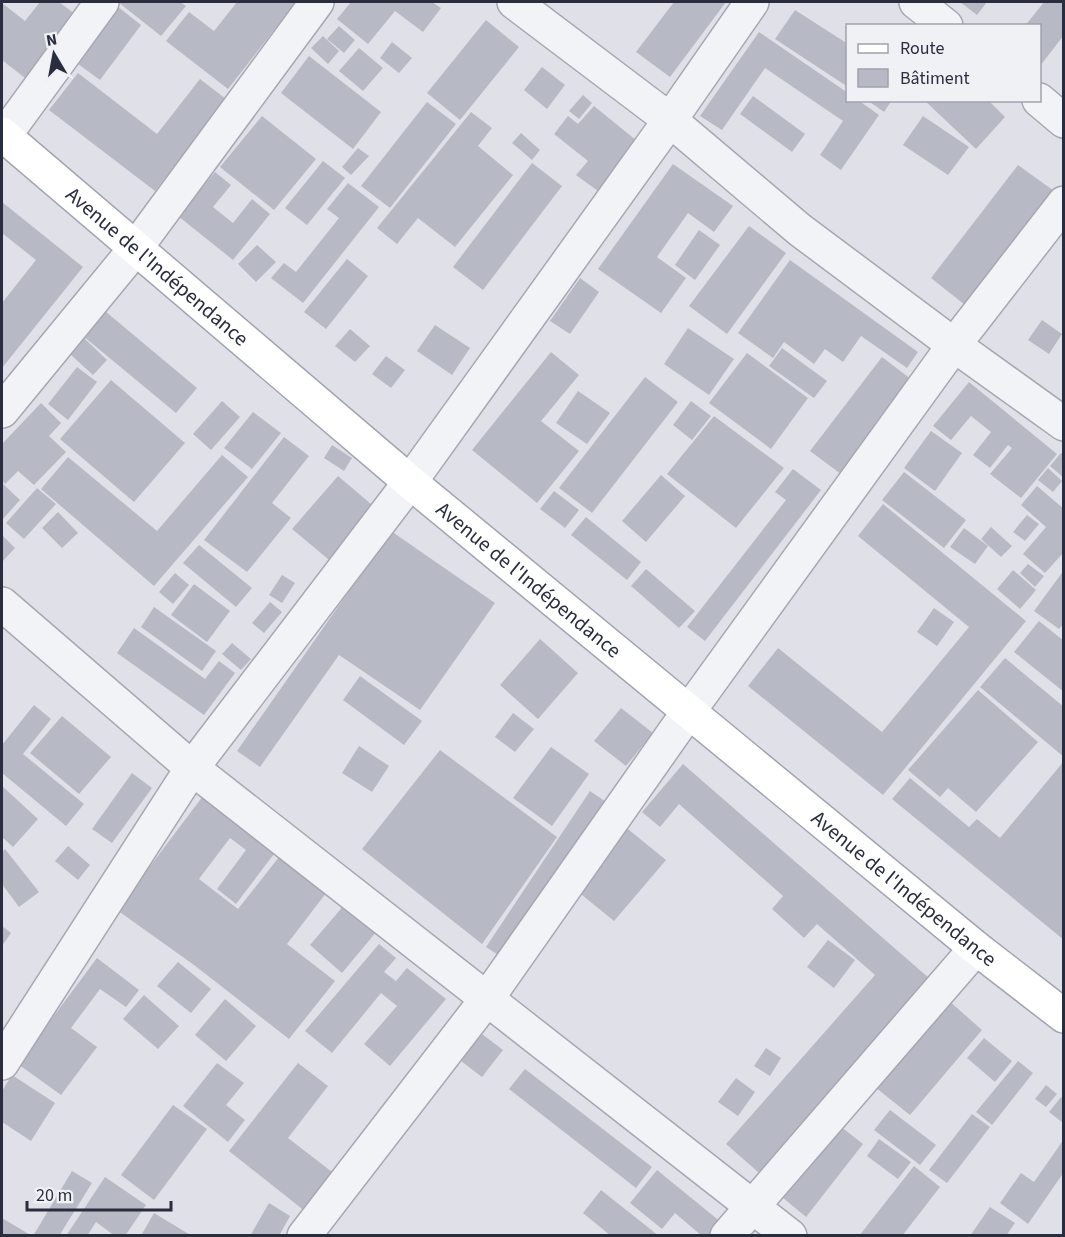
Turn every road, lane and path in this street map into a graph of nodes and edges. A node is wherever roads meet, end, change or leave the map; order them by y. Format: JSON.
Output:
{"nodes":[{"id":1,"x":102,"y":2,"type":"edge"},
{"id":2,"x":317,"y":2,"type":"edge"},
{"id":3,"x":514,"y":2,"type":"edge"},
{"id":4,"x":752,"y":2,"type":"edge"},
{"id":5,"x":916,"y":2,"type":"edge"},
{"id":6,"x":944,"y":24,"type":"edge"},
{"id":7,"x":1041,"y":102,"type":"edge"},
{"id":8,"x":670,"y":120,"type":"junction"},
{"id":9,"x":1064,"y":121,"type":"edge"},
{"id":10,"x":2,"y":136,"type":"edge"},
{"id":11,"x":1064,"y":203,"type":"edge"},
{"id":12,"x":135,"y":249,"type":"junction"},
{"id":13,"x":954,"y":345,"type":"junction"},
{"id":14,"x":2,"y":411,"type":"edge"},
{"id":15,"x":1064,"y":424,"type":"edge"},
{"id":16,"x":410,"y":482,"type":"junction"},
{"id":17,"x":2,"y":604,"type":"edge"},
{"id":18,"x":689,"y":711,"type":"junction"},
{"id":19,"x":192,"y":768,"type":"junction"},
{"id":20,"x":976,"y":948,"type":"junction"},
{"id":21,"x":486,"y":1000,"type":"junction"},
{"id":22,"x":1064,"y":1016,"type":"edge"},
{"id":23,"x":2,"y":1063,"type":"edge"},
{"id":24,"x":753,"y":1206,"type":"junction"},
{"id":25,"x":304,"y":1236,"type":"edge"},
{"id":26,"x":727,"y":1236,"type":"edge"},
{"id":27,"x":790,"y":1236,"type":"edge"}],
"edges":[{"from":1,"to":10,"type":"street"},
{"from":2,"to":12,"type":"street"},
{"from":3,"to":8,"type":"street"},
{"from":4,"to":8,"type":"street"},
{"from":5,"to":6,"type":"street"},
{"from":7,"to":9,"type":"street"},
{"from":8,"to":13,"type":"street"},
{"from":8,"to":16,"type":"street"},
{"from":10,"to":12,"type":"main road","name":"Avenue de l'Indépendance"},
{"from":11,"to":13,"type":"street"},
{"from":12,"to":14,"type":"street"},
{"from":12,"to":16,"type":"main road","name":"Avenue de l'Indépendance"},
{"from":13,"to":15,"type":"street"},
{"from":13,"to":18,"type":"street"},
{"from":16,"to":18,"type":"main road","name":"Avenue de l'Indépendance"},
{"from":16,"to":19,"type":"street"},
{"from":17,"to":19,"type":"street"},
{"from":18,"to":20,"type":"main road","name":"Avenue de l'Indépendance"},
{"from":18,"to":21,"type":"street"},
{"from":19,"to":21,"type":"street"},
{"from":19,"to":23,"type":"street"},
{"from":20,"to":22,"type":"main road","name":"Avenue de l'Indépendance"},
{"from":20,"to":24,"type":"street"},
{"from":21,"to":24,"type":"street"},
{"from":21,"to":25,"type":"street"},
{"from":24,"to":26,"type":"street"},
{"from":24,"to":27,"type":"street"}]}
